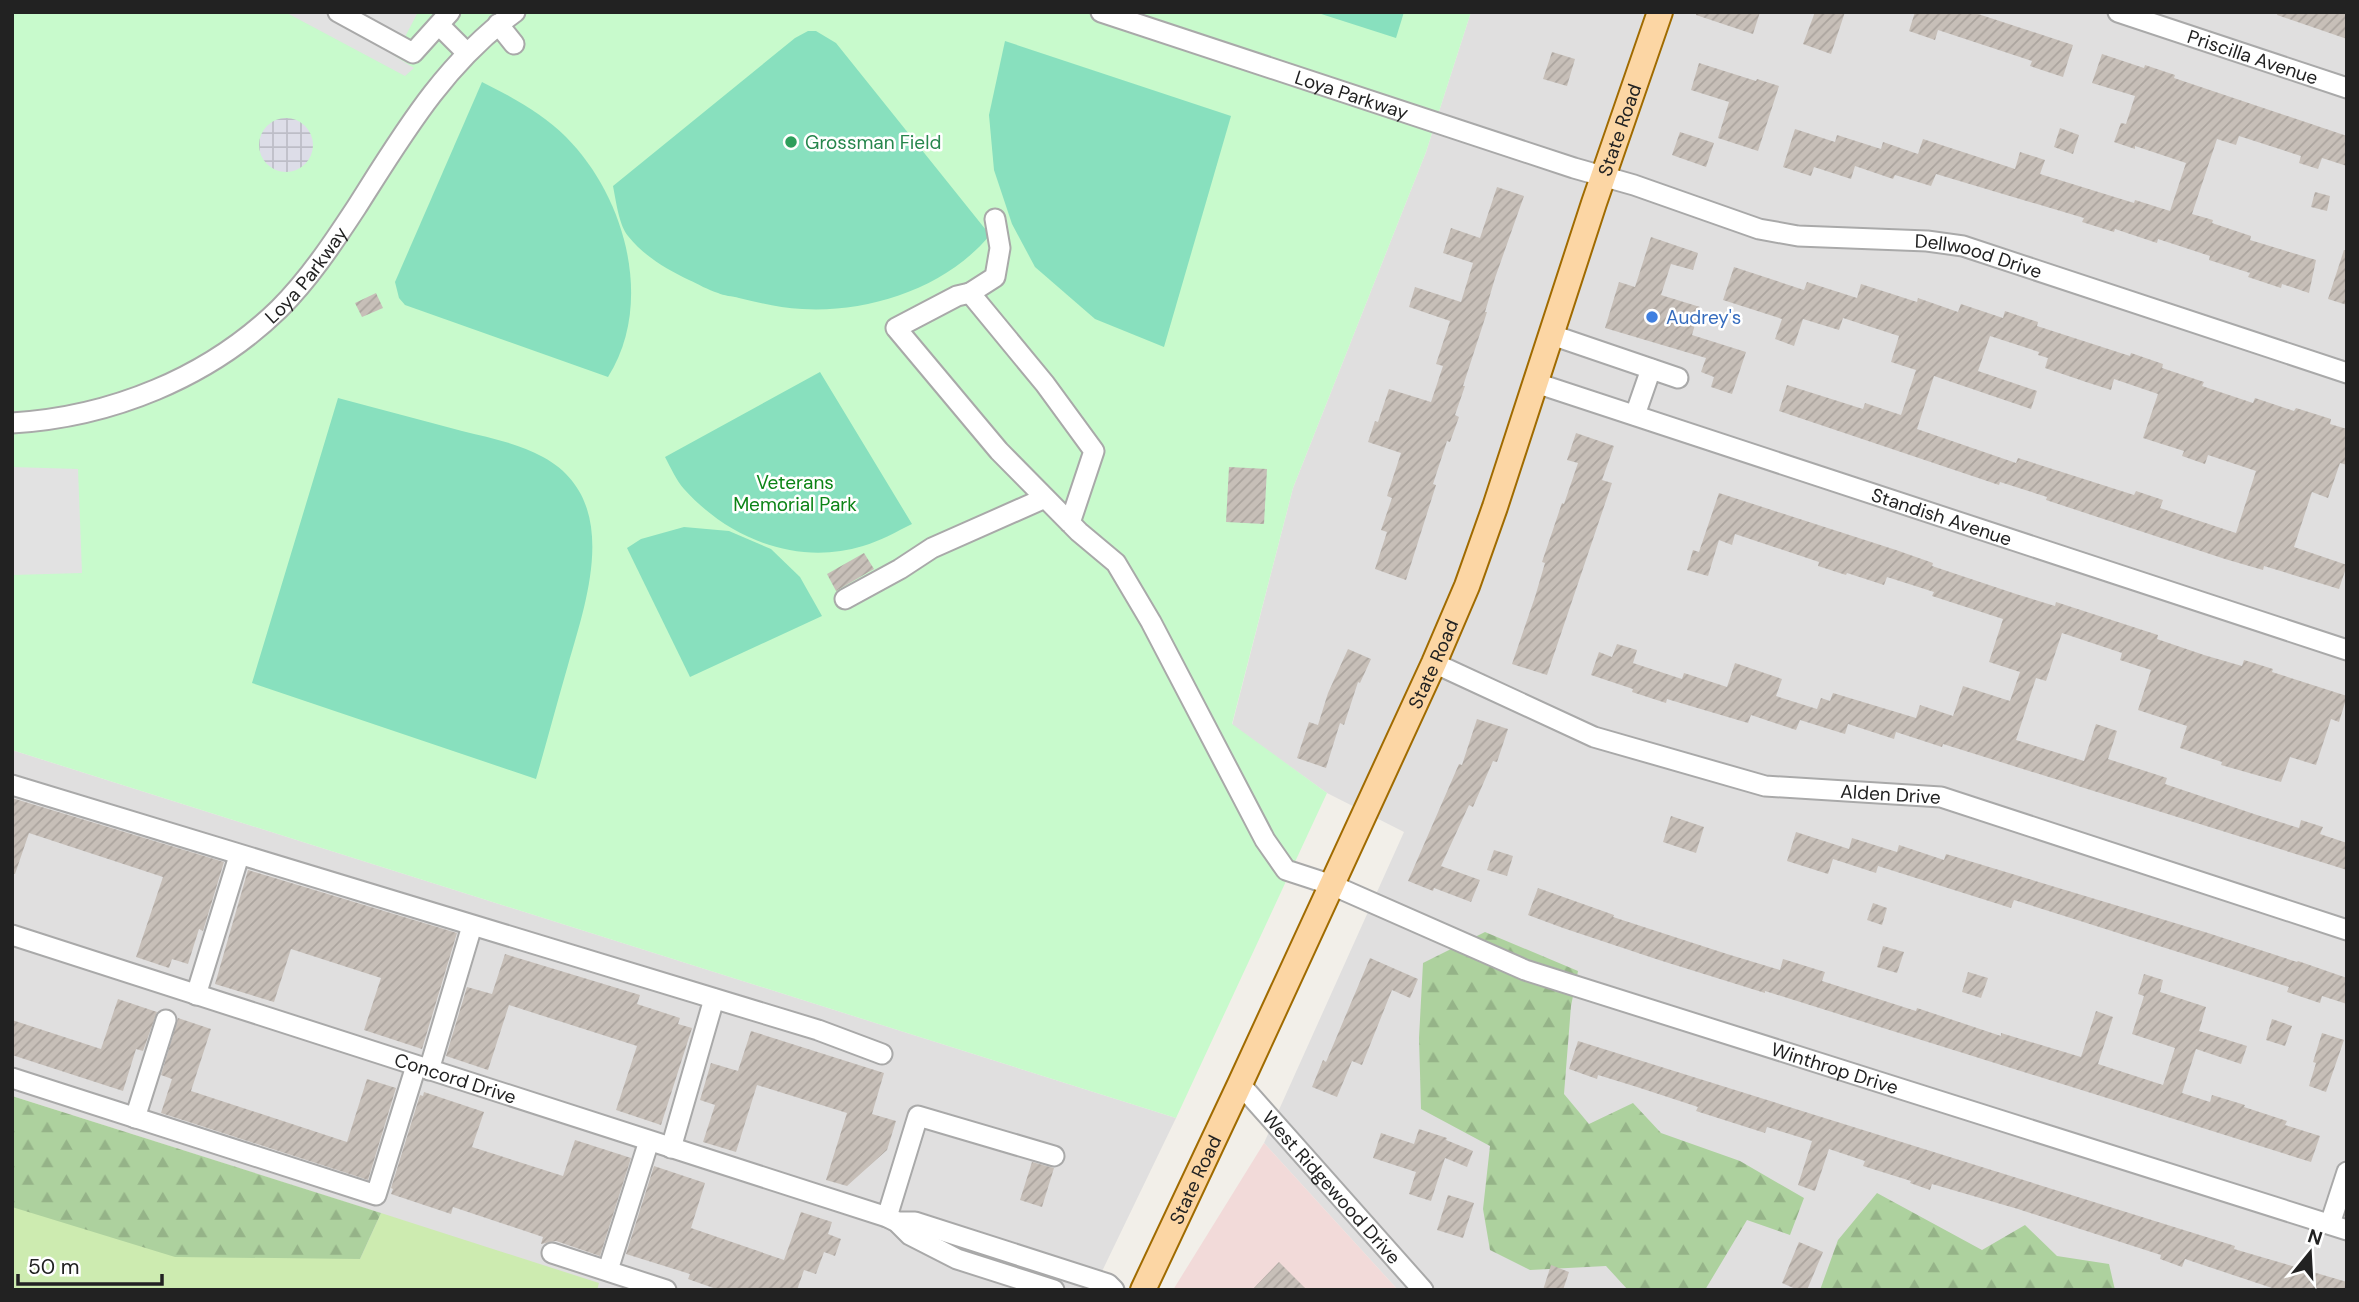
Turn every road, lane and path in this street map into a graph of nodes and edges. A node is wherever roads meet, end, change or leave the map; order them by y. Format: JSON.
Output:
{"nodes":[{"id":1,"x":338,"y":12,"type":"edge"},
{"id":2,"x":515,"y":12,"type":"edge"},
{"id":3,"x":1101,"y":12,"type":"edge"},
{"id":4,"x":1660,"y":12,"type":"edge"},
{"id":5,"x":2118,"y":12,"type":"edge"},
{"id":6,"x":444,"y":19,"type":"edge"},
{"id":7,"x":498,"y":24,"type":"junction"},
{"id":8,"x":514,"y":44,"type":"dead end"},
{"id":9,"x":467,"y":52,"type":"junction"},
{"id":10,"x":2347,"y":89,"type":"edge"},
{"id":11,"x":1604,"y":176,"type":"junction"},
{"id":12,"x":995,"y":219,"type":"dead end"},
{"id":13,"x":970,"y":293,"type":"junction"},
{"id":14,"x":1552,"y":335,"type":"junction"},
{"id":15,"x":1651,"y":369,"type":"junction"},
{"id":16,"x":2347,"y":373,"type":"edge"},
{"id":17,"x":1678,"y":378,"type":"dead end"},
{"id":18,"x":1536,"y":383,"type":"junction"},
{"id":19,"x":1635,"y":415,"type":"junction"},
{"id":20,"x":12,"y":423,"type":"edge"},
{"id":21,"x":1045,"y":498,"type":"junction"},
{"id":22,"x":1070,"y":523,"type":"junction"},
{"id":23,"x":845,"y":599,"type":"dead end"},
{"id":24,"x":2347,"y":650,"type":"edge"},
{"id":25,"x":1434,"y":663,"type":"junction"},
{"id":26,"x":12,"y":785,"type":"edge"},
{"id":27,"x":239,"y":856,"type":"junction"},
{"id":28,"x":1332,"y":885,"type":"junction"},
{"id":29,"x":472,"y":926,"type":"junction"},
{"id":30,"x":2347,"y":930,"type":"edge"},
{"id":31,"x":12,"y":935,"type":"edge"},
{"id":32,"x":196,"y":995,"type":"junction"},
{"id":33,"x":714,"y":999,"type":"junction"},
{"id":34,"x":166,"y":1020,"type":"dead end"},
{"id":35,"x":882,"y":1054,"type":"dead end"},
{"id":36,"x":422,"y":1068,"type":"junction"},
{"id":37,"x":12,"y":1078,"type":"edge"},
{"id":38,"x":1240,"y":1084,"type":"junction"},
{"id":39,"x":135,"y":1118,"type":"junction"},
{"id":40,"x":649,"y":1141,"type":"junction"},
{"id":41,"x":671,"y":1149,"type":"junction"},
{"id":42,"x":1054,"y":1156,"type":"dead end"},
{"id":43,"x":2347,"y":1172,"type":"edge"},
{"id":44,"x":892,"y":1219,"type":"junction"},
{"id":45,"x":2338,"y":1227,"type":"edge"},
{"id":46,"x":552,"y":1253,"type":"dead end"},
{"id":47,"x":608,"y":1270,"type":"junction"},
{"id":48,"x":667,"y":1290,"type":"edge"},
{"id":49,"x":1054,"y":1290,"type":"edge"},
{"id":50,"x":1114,"y":1290,"type":"edge"},
{"id":51,"x":1143,"y":1290,"type":"edge"},
{"id":52,"x":1423,"y":1290,"type":"edge"}],
"edges":[{"from":1,"to":6,"type":"street"},
{"from":2,"to":7,"type":"street","name":"Loya Parkway"},
{"from":3,"to":11,"type":"street","name":"Loya Parkway"},
{"from":4,"to":11,"type":"main road","name":"State Road"},
{"from":5,"to":10,"type":"street","name":"Priscilla Avenue"},
{"from":6,"to":9,"type":"street"},
{"from":7,"to":8,"type":"street"},
{"from":7,"to":9,"type":"street","name":"Loya Parkway"},
{"from":9,"to":20,"type":"street","name":"Loya Parkway"},
{"from":11,"to":14,"type":"main road","name":"State Road"},
{"from":11,"to":16,"type":"street","name":"Dellwood Drive"},
{"from":12,"to":13,"type":"street"},
{"from":13,"to":21,"type":"street","name":"Winthrop Drive"},
{"from":13,"to":22,"type":"street"},
{"from":14,"to":15,"type":"street"},
{"from":14,"to":18,"type":"main road","name":"State Road"},
{"from":15,"to":17,"type":"street"},
{"from":15,"to":19,"type":"street"},
{"from":18,"to":19,"type":"street","name":"Standish Avenue"},
{"from":18,"to":25,"type":"main road","name":"State Road"},
{"from":19,"to":24,"type":"street","name":"Standish Avenue"},
{"from":21,"to":22,"type":"street","name":"Winthrop Drive"},
{"from":21,"to":23,"type":"street"},
{"from":22,"to":28,"type":"street","name":"Winthrop Drive"},
{"from":25,"to":28,"type":"main road","name":"State Road"},
{"from":25,"to":30,"type":"street","name":"Alden Drive"},
{"from":26,"to":27,"type":"street"},
{"from":27,"to":29,"type":"street"},
{"from":27,"to":32,"type":"street"},
{"from":28,"to":38,"type":"main road","name":"State Road"},
{"from":28,"to":45,"type":"street","name":"Winthrop Drive"},
{"from":29,"to":33,"type":"street"},
{"from":29,"to":36,"type":"street"},
{"from":31,"to":32,"type":"street","name":"Concord Drive"},
{"from":32,"to":36,"type":"street","name":"Concord Drive"},
{"from":33,"to":35,"type":"street"},
{"from":33,"to":41,"type":"street"},
{"from":34,"to":39,"type":"street"},
{"from":36,"to":39,"type":"street"},
{"from":36,"to":40,"type":"street","name":"Concord Drive"},
{"from":37,"to":39,"type":"street"},
{"from":38,"to":51,"type":"main road","name":"State Road"},
{"from":38,"to":52,"type":"street","name":"West Ridgewood Drive"},
{"from":40,"to":41,"type":"street","name":"Concord Drive"},
{"from":40,"to":47,"type":"street"},
{"from":41,"to":44,"type":"street","name":"Concord Drive"},
{"from":42,"to":44,"type":"street"},
{"from":43,"to":45,"type":"street"},
{"from":44,"to":49,"type":"street","name":"Concord Drive"},
{"from":44,"to":50,"type":"street","name":"Concord Drive"},
{"from":46,"to":47,"type":"street"},
{"from":47,"to":48,"type":"street"}]}
